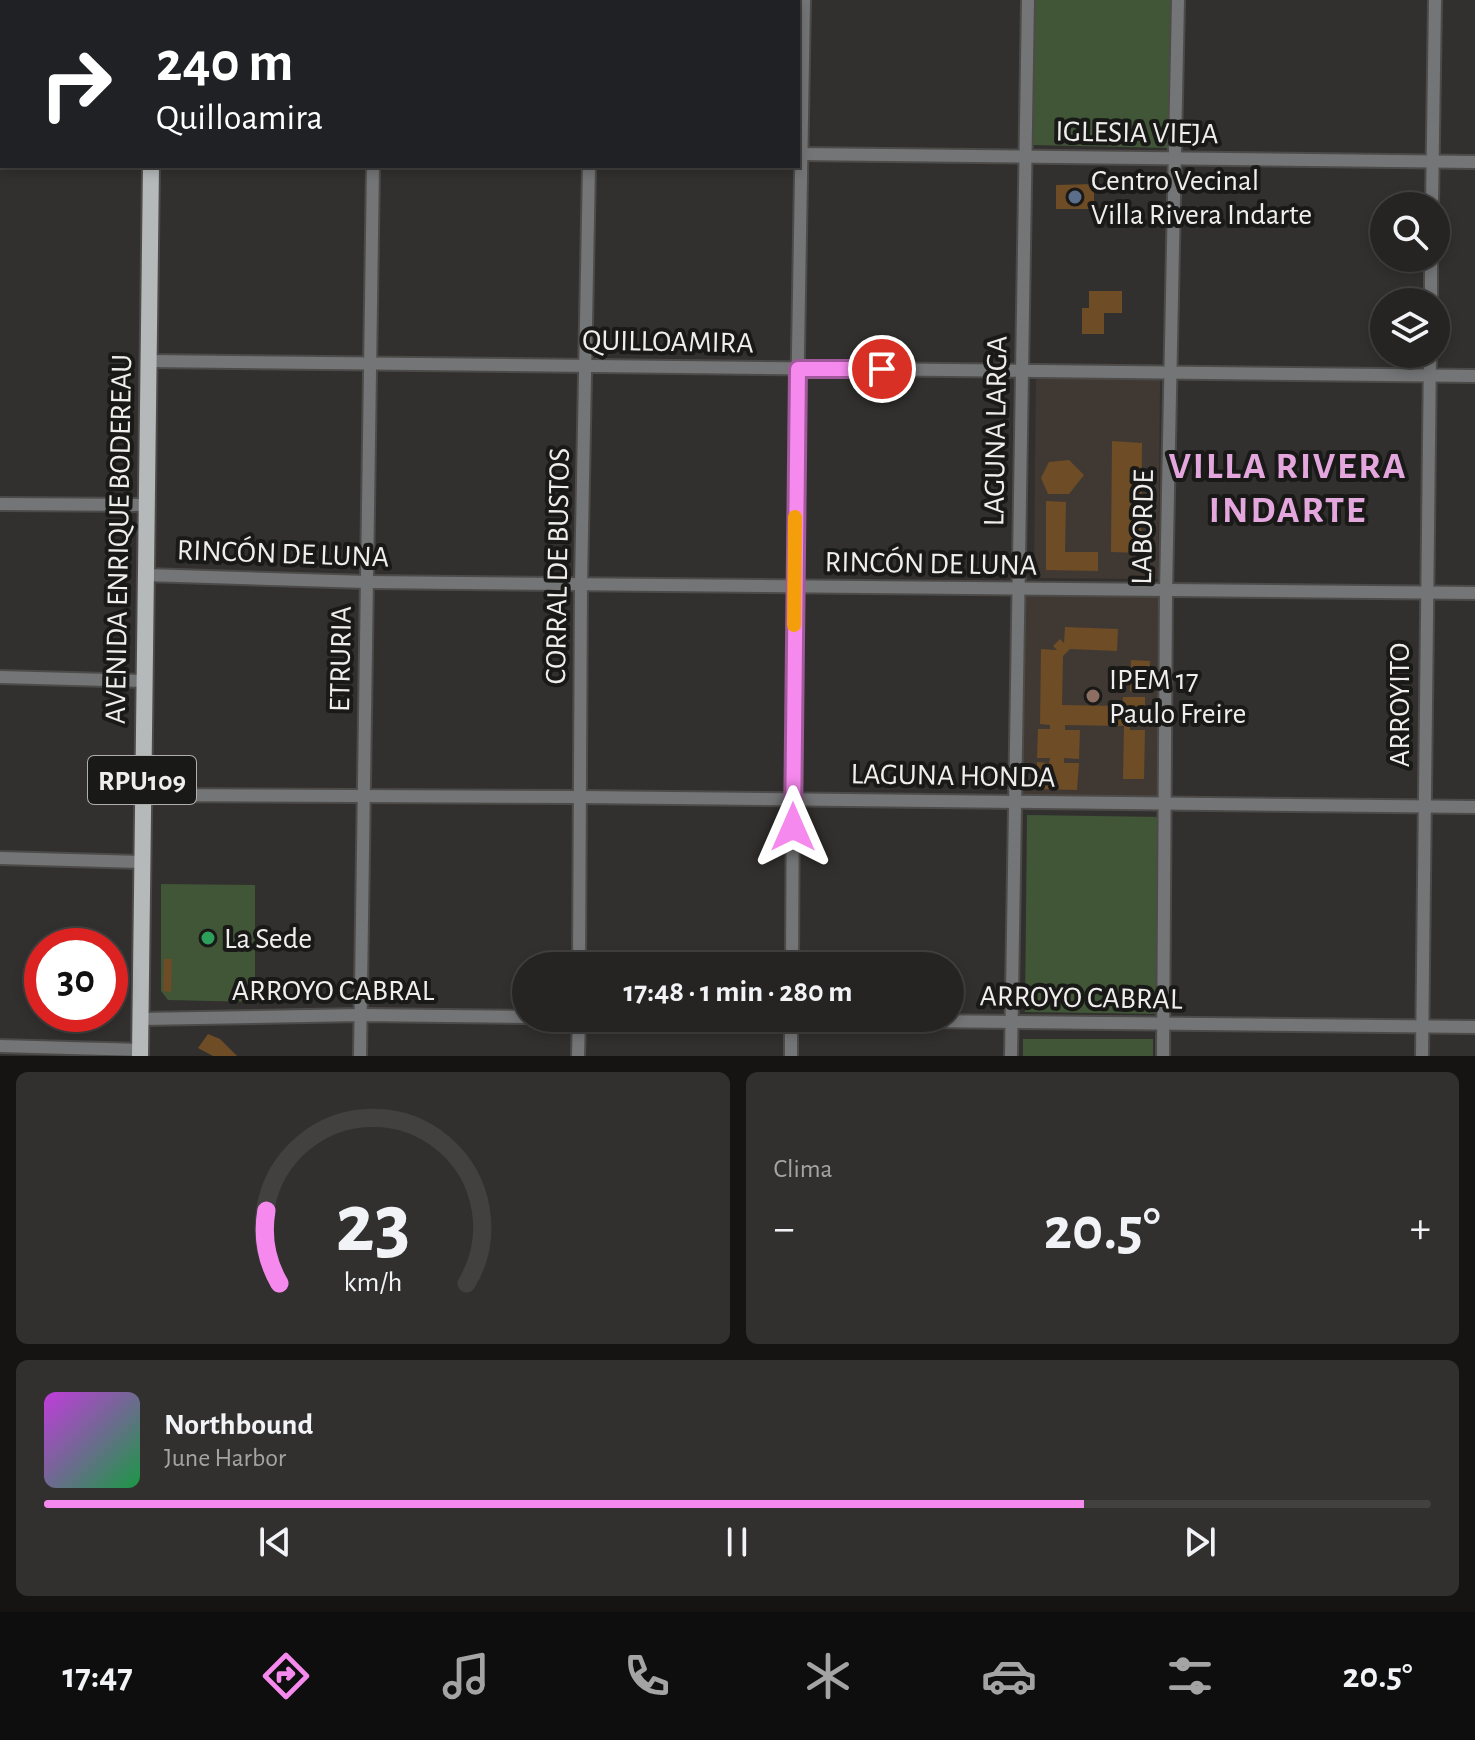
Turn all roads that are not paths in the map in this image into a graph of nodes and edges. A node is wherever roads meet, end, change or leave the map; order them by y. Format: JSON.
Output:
{"nodes":[{"id":1,"x":804,"y":0,"type":"edge"},
{"id":2,"x":1028,"y":0,"type":"edge"},
{"id":3,"x":1178,"y":0,"type":"edge"},
{"id":4,"x":1435,"y":0,"type":"edge"},
{"id":5,"x":800,"y":154,"type":"edge"},
{"id":6,"x":1026,"y":157,"type":"junction"},
{"id":7,"x":1175,"y":159,"type":"junction"},
{"id":8,"x":1432,"y":162,"type":"junction"},
{"id":9,"x":1475,"y":162,"type":"edge"},
{"id":10,"x":151,"y":168,"type":"edge"},
{"id":11,"x":373,"y":168,"type":"edge"},
{"id":12,"x":589,"y":168,"type":"edge"},
{"id":13,"x":800,"y":168,"type":"edge"},
{"id":14,"x":1432,"y":192,"type":"edge"},
{"id":15,"x":149,"y":361,"type":"junction"},
{"id":16,"x":368,"y":364,"type":"junction"},
{"id":17,"x":586,"y":367,"type":"junction"},
{"id":18,"x":1430,"y":368,"type":"edge"},
{"id":19,"x":798,"y":369,"type":"junction"},
{"id":20,"x":1023,"y":371,"type":"junction"},
{"id":21,"x":1172,"y":372,"type":"junction"},
{"id":22,"x":1430,"y":376,"type":"junction"},
{"id":23,"x":1475,"y":376,"type":"edge"},
{"id":24,"x":0,"y":504,"type":"edge"},
{"id":25,"x":146,"y":505,"type":"junction"},
{"id":26,"x":146,"y":575,"type":"junction"},
{"id":27,"x":367,"y":582,"type":"junction"},
{"id":28,"x":581,"y":584,"type":"junction"},
{"id":29,"x":794,"y":587,"type":"junction"},
{"id":30,"x":1017,"y":590,"type":"junction"},
{"id":31,"x":1166,"y":591,"type":"junction"},
{"id":32,"x":1425,"y":592,"type":"junction"},
{"id":33,"x":1475,"y":593,"type":"edge"},
{"id":34,"x":0,"y":677,"type":"edge"},
{"id":35,"x":144,"y":681,"type":"junction"},
{"id":36,"x":142,"y":795,"type":"junction"},
{"id":37,"x":364,"y":796,"type":"junction"},
{"id":38,"x":581,"y":797,"type":"junction"},
{"id":39,"x":793,"y":800,"type":"junction"},
{"id":40,"x":1015,"y":802,"type":"junction"},
{"id":41,"x":1166,"y":803,"type":"junction"},
{"id":42,"x":1424,"y":807,"type":"junction"},
{"id":43,"x":1475,"y":807,"type":"edge"},
{"id":44,"x":0,"y":858,"type":"edge"},
{"id":45,"x":141,"y":862,"type":"junction"},
{"id":46,"x":579,"y":952,"type":"edge"},
{"id":47,"x":792,"y":952,"type":"edge"},
{"id":48,"x":360,"y":1015,"type":"junction"},
{"id":49,"x":512,"y":1017,"type":"edge"},
{"id":50,"x":141,"y":1019,"type":"junction"},
{"id":51,"x":964,"y":1021,"type":"edge"},
{"id":52,"x":1011,"y":1022,"type":"junction"},
{"id":53,"x":1164,"y":1024,"type":"junction"},
{"id":54,"x":1422,"y":1027,"type":"junction"},
{"id":55,"x":1475,"y":1027,"type":"edge"},
{"id":56,"x":579,"y":1032,"type":"edge"},
{"id":57,"x":791,"y":1032,"type":"edge"},
{"id":58,"x":0,"y":1046,"type":"edge"},
{"id":59,"x":140,"y":1053,"type":"edge"},
{"id":60,"x":360,"y":1056,"type":"edge"},
{"id":61,"x":578,"y":1056,"type":"edge"},
{"id":62,"x":791,"y":1056,"type":"edge"},
{"id":63,"x":1011,"y":1056,"type":"edge"},
{"id":64,"x":1163,"y":1056,"type":"edge"},
{"id":65,"x":1422,"y":1056,"type":"edge"}],
"edges":[{"from":1,"to":5,"type":"street"},
{"from":2,"to":6,"type":"street","name":"LAGUNA LARGA"},
{"from":3,"to":7,"type":"street","name":"LABORDE"},
{"from":4,"to":8,"type":"street"},
{"from":5,"to":6,"type":"street","name":"IGLESIA VIEJA"},
{"from":6,"to":7,"type":"street","name":"IGLESIA VIEJA"},
{"from":6,"to":20,"type":"street","name":"LAGUNA LARGA"},
{"from":7,"to":8,"type":"street","name":"IGLESIA VIEJA"},
{"from":7,"to":21,"type":"street","name":"LABORDE"},
{"from":8,"to":9,"type":"street","name":"IGLESIA VIEJA"},
{"from":8,"to":14,"type":"street"},
{"from":10,"to":15,"type":"main road","name":"AVENIDA ENRIQUE BODEREAU","number":"RPU109"},
{"from":11,"to":16,"type":"street","name":"ETRURIA"},
{"from":12,"to":17,"type":"street","name":"CORRAL DE BUSTOS"},
{"from":13,"to":19,"type":"street"},
{"from":15,"to":16,"type":"street","name":"QUILLOAMIRA"},
{"from":15,"to":25,"type":"main road","name":"AVENIDA ENRIQUE BODEREAU","number":"RPU109"},
{"from":16,"to":17,"type":"street","name":"QUILLOAMIRA"},
{"from":16,"to":27,"type":"street","name":"ETRURIA"},
{"from":17,"to":19,"type":"street","name":"QUILLOAMIRA"},
{"from":17,"to":28,"type":"street","name":"CORRAL DE BUSTOS"},
{"from":18,"to":22,"type":"street","name":"ARROYITO"},
{"from":19,"to":20,"type":"street","name":"QUILLOAMIRA"},
{"from":19,"to":29,"type":"street"},
{"from":20,"to":21,"type":"street","name":"QUILLOAMIRA"},
{"from":20,"to":30,"type":"street","name":"LAGUNA LARGA"},
{"from":21,"to":22,"type":"street","name":"QUILLOAMIRA"},
{"from":21,"to":31,"type":"street","name":"LABORDE"},
{"from":22,"to":23,"type":"street","name":"QUILLOAMIRA"},
{"from":22,"to":32,"type":"street","name":"ARROYITO"},
{"from":24,"to":25,"type":"street","name":"RINCÓN DE LUNA"},
{"from":25,"to":26,"type":"main road","name":"AVENIDA ENRIQUE BODEREAU","number":"RPU109"},
{"from":26,"to":27,"type":"street","name":"RINCÓN DE LUNA"},
{"from":26,"to":35,"type":"main road","name":"AVENIDA ENRIQUE BODEREAU","number":"RPU109"},
{"from":27,"to":28,"type":"street","name":"RINCÓN DE LUNA"},
{"from":27,"to":37,"type":"street","name":"ETRURIA"},
{"from":28,"to":29,"type":"street","name":"RINCÓN DE LUNA"},
{"from":28,"to":38,"type":"street","name":"CORRAL DE BUSTOS"},
{"from":29,"to":30,"type":"street","name":"RINCÓN DE LUNA"},
{"from":29,"to":39,"type":"street"},
{"from":30,"to":31,"type":"street","name":"RINCÓN DE LUNA"},
{"from":30,"to":40,"type":"street","name":"LAGUNA LARGA"},
{"from":31,"to":32,"type":"street","name":"RINCÓN DE LUNA"},
{"from":31,"to":41,"type":"street","name":"LABORDE"},
{"from":32,"to":33,"type":"street","name":"RINCÓN DE LUNA"},
{"from":32,"to":42,"type":"street","name":"ARROYITO"},
{"from":34,"to":35,"type":"street"},
{"from":35,"to":36,"type":"main road","name":"AVENIDA ENRIQUE BODEREAU","number":"RPU109"},
{"from":36,"to":37,"type":"street","name":"LAGUNA HONDA"},
{"from":36,"to":45,"type":"main road","name":"AVENIDA ENRIQUE BODEREAU","number":"RPU109"},
{"from":37,"to":38,"type":"street","name":"LAGUNA HONDA"},
{"from":37,"to":48,"type":"street","name":"ETRURIA"},
{"from":38,"to":39,"type":"street","name":"LAGUNA HONDA"},
{"from":38,"to":46,"type":"street","name":"CORRAL DE BUSTOS"},
{"from":39,"to":40,"type":"street","name":"LAGUNA HONDA"},
{"from":39,"to":47,"type":"street"},
{"from":40,"to":41,"type":"street","name":"LAGUNA HONDA"},
{"from":40,"to":52,"type":"street","name":"LAGUNA LARGA"},
{"from":41,"to":42,"type":"street","name":"LAGUNA HONDA"},
{"from":41,"to":53,"type":"street","name":"LABORDE"},
{"from":42,"to":43,"type":"street","name":"LAGUNA HONDA"},
{"from":42,"to":54,"type":"street","name":"ARROYITO"},
{"from":44,"to":45,"type":"street"},
{"from":45,"to":50,"type":"main road","name":"AVENIDA ENRIQUE BODEREAU","number":"RPU109"},
{"from":48,"to":49,"type":"street","name":"ARROYO CABRAL"},
{"from":48,"to":50,"type":"street","name":"ARROYO CABRAL"},
{"from":48,"to":60,"type":"street","name":"ETRURIA"},
{"from":50,"to":59,"type":"main road","name":"AVENIDA ENRIQUE BODEREAU","number":"RPU109"},
{"from":51,"to":52,"type":"street","name":"ARROYO CABRAL"},
{"from":52,"to":53,"type":"street","name":"ARROYO CABRAL"},
{"from":52,"to":63,"type":"street","name":"LAGUNA LARGA"},
{"from":53,"to":54,"type":"street","name":"ARROYO CABRAL"},
{"from":53,"to":64,"type":"street","name":"LABORDE"},
{"from":54,"to":55,"type":"street","name":"ARROYO CABRAL"},
{"from":54,"to":65,"type":"street","name":"ARROYITO"},
{"from":56,"to":61,"type":"street"},
{"from":57,"to":62,"type":"street"},
{"from":58,"to":59,"type":"street"}]}
